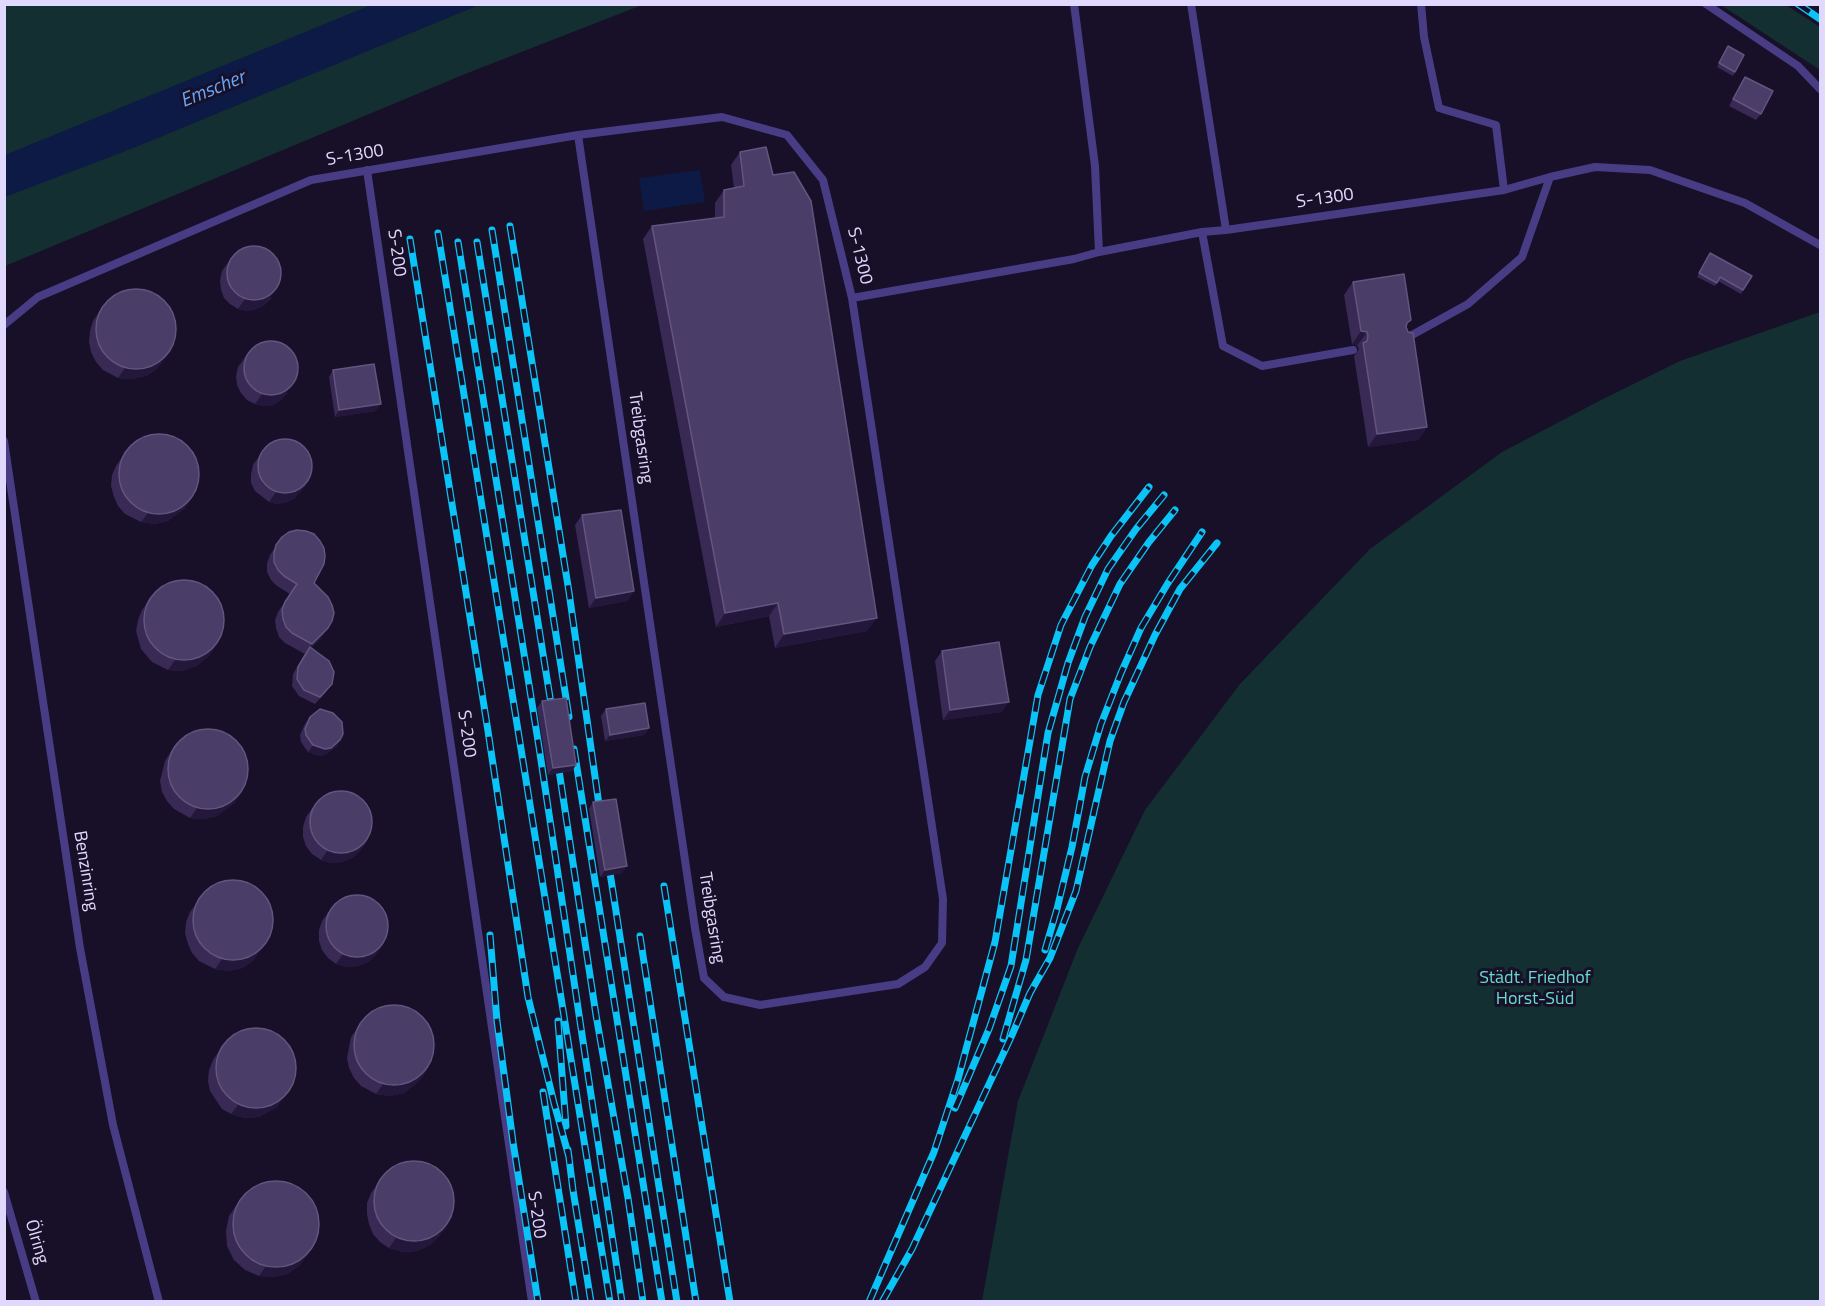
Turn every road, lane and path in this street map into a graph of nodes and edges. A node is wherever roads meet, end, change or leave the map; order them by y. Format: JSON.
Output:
{"nodes":[{"id":1,"x":1074,"y":4,"type":"edge"},
{"id":2,"x":1191,"y":4,"type":"edge"},
{"id":3,"x":1421,"y":4,"type":"edge"},
{"id":4,"x":1706,"y":4,"type":"edge"},
{"id":5,"x":1821,"y":89,"type":"edge"},
{"id":6,"x":578,"y":135,"type":"junction"},
{"id":7,"x":367,"y":170,"type":"junction"},
{"id":8,"x":1550,"y":177,"type":"junction"},
{"id":9,"x":1504,"y":190,"type":"junction"},
{"id":10,"x":1226,"y":230,"type":"junction"},
{"id":11,"x":1202,"y":232,"type":"junction"},
{"id":12,"x":1821,"y":245,"type":"edge"},
{"id":13,"x":1099,"y":252,"type":"junction"},
{"id":14,"x":852,"y":298,"type":"junction"},
{"id":15,"x":4,"y":326,"type":"edge"},
{"id":16,"x":1403,"y":340,"type":"edge"},
{"id":17,"x":1353,"y":351,"type":"dead end"},
{"id":18,"x":4,"y":441,"type":"edge"},
{"id":19,"x":4,"y":1192,"type":"edge"},
{"id":20,"x":36,"y":1302,"type":"edge"},
{"id":21,"x":159,"y":1302,"type":"edge"},
{"id":22,"x":532,"y":1302,"type":"edge"}],
"edges":[{"from":1,"to":13,"type":"lane"},
{"from":2,"to":10,"type":"lane"},
{"from":3,"to":9,"type":"lane"},
{"from":4,"to":5,"type":"lane"},
{"from":6,"to":7,"type":"lane","name":"S-1300"},
{"from":6,"to":14,"type":"lane","name":"S-1300"},
{"from":6,"to":14,"type":"lane","name":"Treibgasring"},
{"from":7,"to":15,"type":"lane","name":"S-1300"},
{"from":7,"to":22,"type":"lane","name":"S-200"},
{"from":8,"to":9,"type":"lane","name":"S-1300"},
{"from":8,"to":12,"type":"lane","name":"S-1300"},
{"from":8,"to":16,"type":"lane"},
{"from":9,"to":10,"type":"lane","name":"S-1300"},
{"from":10,"to":11,"type":"lane","name":"S-1300"},
{"from":11,"to":13,"type":"lane","name":"S-1300"},
{"from":11,"to":17,"type":"lane"},
{"from":13,"to":14,"type":"lane","name":"S-1300"},
{"from":18,"to":21,"type":"lane","name":"Benzinring"},
{"from":19,"to":20,"type":"lane","name":"Ölring"}]}
